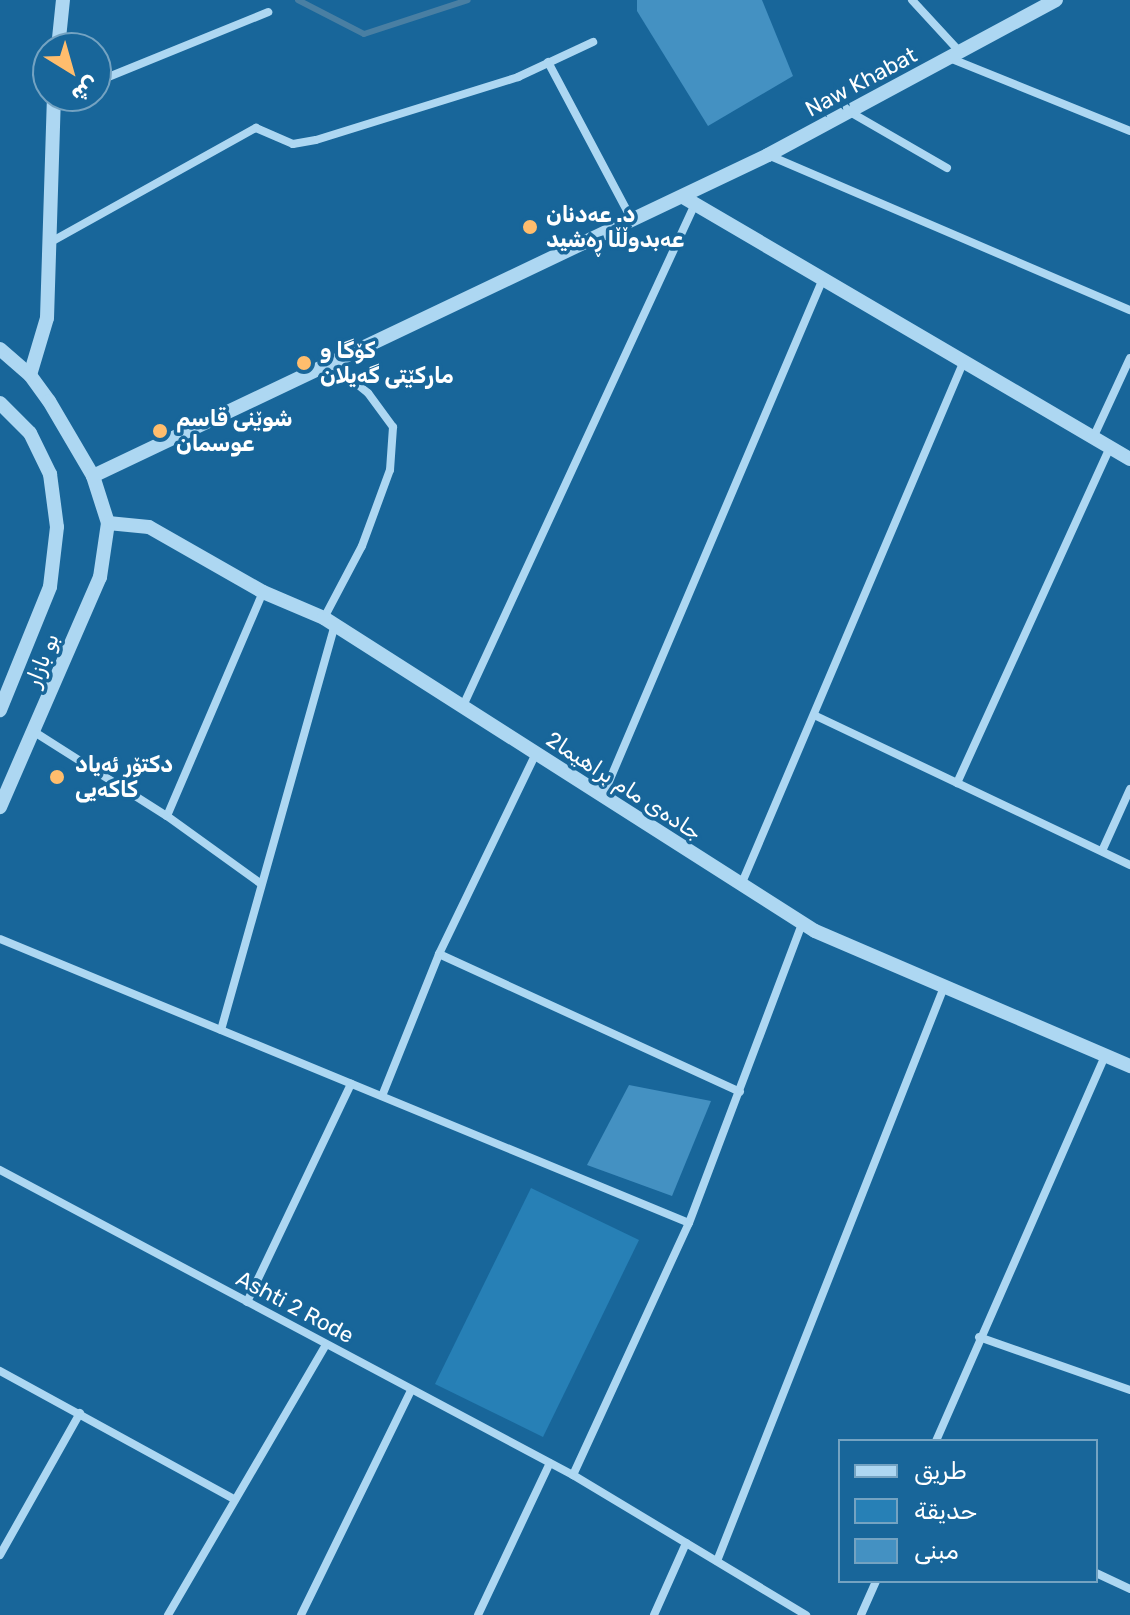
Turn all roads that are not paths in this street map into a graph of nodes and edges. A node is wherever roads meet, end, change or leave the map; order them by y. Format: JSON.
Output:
{"nodes":[{"id":1,"x":63,"y":0,"type":"edge"},
{"id":2,"x":912,"y":0,"type":"edge"},
{"id":3,"x":1056,"y":0,"type":"edge"},
{"id":4,"x":268,"y":12,"type":"dead end"},
{"id":5,"x":60,"y":32,"type":"edge"},
{"id":6,"x":593,"y":42,"type":"dead end"},
{"id":7,"x":957,"y":56,"type":"junction"},
{"id":8,"x":548,"y":62,"type":"junction"},
{"id":9,"x":112,"y":75,"type":"edge"},
{"id":10,"x":55,"y":112,"type":"edge"},
{"id":11,"x":850,"y":112,"type":"junction"},
{"id":12,"x":1130,"y":131,"type":"edge"},
{"id":13,"x":768,"y":155,"type":"junction"},
{"id":14,"x":947,"y":168,"type":"dead end"},
{"id":15,"x":689,"y":201,"type":"junction"},
{"id":16,"x":632,"y":221,"type":"junction"},
{"id":17,"x":48,"y":244,"type":"junction"},
{"id":18,"x":822,"y":281,"type":"junction"},
{"id":19,"x":1130,"y":310,"type":"edge"},
{"id":20,"x":0,"y":349,"type":"edge"},
{"id":21,"x":1130,"y":358,"type":"edge"},
{"id":22,"x":330,"y":362,"type":"junction"},
{"id":23,"x":963,"y":363,"type":"junction"},
{"id":24,"x":30,"y":375,"type":"junction"},
{"id":25,"x":0,"y":403,"type":"edge"},
{"id":26,"x":1093,"y":438,"type":"junction"},
{"id":27,"x":1110,"y":447,"type":"junction"},
{"id":28,"x":1130,"y":459,"type":"edge"},
{"id":29,"x":93,"y":476,"type":"junction"},
{"id":30,"x":108,"y":523,"type":"junction"},
{"id":31,"x":263,"y":592,"type":"junction"},
{"id":32,"x":330,"y":621,"type":"junction"},
{"id":33,"x":462,"y":708,"type":"junction"},
{"id":34,"x":0,"y":710,"type":"edge"},
{"id":35,"x":814,"y":715,"type":"junction"},
{"id":36,"x":36,"y":733,"type":"junction"},
{"id":37,"x":535,"y":755,"type":"junction"},
{"id":38,"x":957,"y":783,"type":"junction"},
{"id":39,"x":1130,"y":789,"type":"edge"},
{"id":40,"x":602,"y":798,"type":"junction"},
{"id":41,"x":0,"y":807,"type":"edge"},
{"id":42,"x":167,"y":816,"type":"junction"},
{"id":43,"x":1102,"y":851,"type":"junction"},
{"id":44,"x":1130,"y":865,"type":"edge"},
{"id":45,"x":260,"y":883,"type":"junction"},
{"id":46,"x":741,"y":886,"type":"junction"},
{"id":47,"x":802,"y":924,"type":"junction"},
{"id":48,"x":0,"y":939,"type":"edge"},
{"id":49,"x":439,"y":954,"type":"junction"},
{"id":50,"x":944,"y":987,"type":"junction"},
{"id":51,"x":221,"y":1030,"type":"junction"},
{"id":52,"x":1105,"y":1056,"type":"junction"},
{"id":53,"x":1130,"y":1066,"type":"edge"},
{"id":54,"x":351,"y":1084,"type":"junction"},
{"id":55,"x":740,"y":1092,"type":"junction"},
{"id":56,"x":382,"y":1096,"type":"junction"},
{"id":57,"x":0,"y":1170,"type":"edge"},
{"id":58,"x":689,"y":1223,"type":"junction"},
{"id":59,"x":247,"y":1302,"type":"junction"},
{"id":60,"x":979,"y":1337,"type":"junction"},
{"id":61,"x":326,"y":1345,"type":"junction"},
{"id":62,"x":0,"y":1371,"type":"edge"},
{"id":63,"x":411,"y":1390,"type":"junction"},
{"id":64,"x":1130,"y":1390,"type":"edge"},
{"id":65,"x":80,"y":1413,"type":"junction"},
{"id":66,"x":937,"y":1439,"type":"edge"},
{"id":67,"x":550,"y":1463,"type":"junction"},
{"id":68,"x":573,"y":1475,"type":"junction"},
{"id":69,"x":232,"y":1498,"type":"junction"},
{"id":70,"x":686,"y":1543,"type":"junction"},
{"id":71,"x":0,"y":1555,"type":"edge"},
{"id":72,"x":717,"y":1561,"type":"junction"},
{"id":73,"x":1098,"y":1574,"type":"edge"},
{"id":74,"x":875,"y":1583,"type":"edge"},
{"id":75,"x":1130,"y":1589,"type":"edge"},
{"id":76,"x":168,"y":1615,"type":"edge"},
{"id":77,"x":301,"y":1615,"type":"edge"},
{"id":78,"x":478,"y":1615,"type":"edge"},
{"id":79,"x":654,"y":1615,"type":"edge"},
{"id":80,"x":806,"y":1615,"type":"edge"},
{"id":81,"x":861,"y":1615,"type":"edge"}],
"edges":[{"from":1,"to":5,"type":"street"},
{"from":2,"to":7,"type":"street"},
{"from":3,"to":7,"type":"street","name":"Naw Khabat"},
{"from":4,"to":9,"type":"street"},
{"from":6,"to":8,"type":"street"},
{"from":7,"to":11,"type":"street","name":"Naw Khabat"},
{"from":7,"to":12,"type":"street"},
{"from":8,"to":16,"type":"street"},
{"from":8,"to":17,"type":"street"},
{"from":10,"to":17,"type":"street"},
{"from":11,"to":13,"type":"street","name":"Naw Khabat"},
{"from":11,"to":14,"type":"street"},
{"from":13,"to":15,"type":"street","name":"Naw Khabat"},
{"from":13,"to":19,"type":"street"},
{"from":15,"to":16,"type":"street","name":"Naw Khabat"},
{"from":15,"to":18,"type":"street"},
{"from":15,"to":33,"type":"street"},
{"from":16,"to":22,"type":"street","name":"Naw Khabat"},
{"from":17,"to":24,"type":"street"},
{"from":18,"to":23,"type":"street"},
{"from":18,"to":40,"type":"street"},
{"from":20,"to":24,"type":"street"},
{"from":21,"to":26,"type":"street"},
{"from":22,"to":29,"type":"street","name":"Naw Khabat"},
{"from":22,"to":32,"type":"street"},
{"from":23,"to":26,"type":"street"},
{"from":23,"to":35,"type":"street"},
{"from":24,"to":29,"type":"street"},
{"from":25,"to":34,"type":"street"},
{"from":26,"to":27,"type":"street"},
{"from":27,"to":28,"type":"street"},
{"from":27,"to":38,"type":"street"},
{"from":29,"to":30,"type":"street"},
{"from":30,"to":31,"type":"street","name":"جادەی مام براهیما2"},
{"from":30,"to":36,"type":"street","name":"بو بازار"},
{"from":31,"to":32,"type":"street","name":"جادەی مام براهیما2"},
{"from":31,"to":42,"type":"street"},
{"from":32,"to":33,"type":"street","name":"جادەی مام براهیما2"},
{"from":32,"to":45,"type":"street"},
{"from":33,"to":37,"type":"street","name":"جادەی مام براهیما2"},
{"from":35,"to":38,"type":"street"},
{"from":35,"to":46,"type":"street"},
{"from":36,"to":41,"type":"street","name":"بو بازار"},
{"from":36,"to":42,"type":"street"},
{"from":37,"to":40,"type":"street","name":"جادەی مام براهیما2"},
{"from":37,"to":49,"type":"street"},
{"from":38,"to":43,"type":"street"},
{"from":39,"to":43,"type":"street"},
{"from":40,"to":46,"type":"street","name":"جادەی مام براهیما2"},
{"from":42,"to":45,"type":"street"},
{"from":43,"to":44,"type":"street"},
{"from":45,"to":51,"type":"street"},
{"from":46,"to":47,"type":"street","name":"جادەی مام براهیما2"},
{"from":47,"to":50,"type":"street","name":"جادەی مام براهیما2"},
{"from":47,"to":55,"type":"street"},
{"from":48,"to":51,"type":"street"},
{"from":49,"to":55,"type":"street"},
{"from":49,"to":56,"type":"street"},
{"from":50,"to":52,"type":"street","name":"جادەی مام براهیما2"},
{"from":50,"to":72,"type":"street"},
{"from":51,"to":54,"type":"street"},
{"from":52,"to":53,"type":"street","name":"جادەی مام براهیما2"},
{"from":52,"to":60,"type":"street"},
{"from":54,"to":56,"type":"street"},
{"from":54,"to":59,"type":"street"},
{"from":55,"to":58,"type":"street"},
{"from":56,"to":58,"type":"street"},
{"from":57,"to":59,"type":"street","name":"Ashti 2 Rode"},
{"from":58,"to":68,"type":"street"},
{"from":59,"to":61,"type":"street","name":"Ashti 2 Rode"},
{"from":60,"to":64,"type":"street"},
{"from":60,"to":66,"type":"street"},
{"from":61,"to":63,"type":"street","name":"Ashti 2 Rode"},
{"from":61,"to":69,"type":"street"},
{"from":62,"to":65,"type":"street"},
{"from":63,"to":67,"type":"street","name":"Ashti 2 Rode"},
{"from":63,"to":77,"type":"street"},
{"from":65,"to":69,"type":"street"},
{"from":65,"to":71,"type":"street"},
{"from":67,"to":68,"type":"street","name":"Ashti 2 Rode"},
{"from":67,"to":78,"type":"street"},
{"from":68,"to":70,"type":"street","name":"Ashti 2 Rode"},
{"from":69,"to":76,"type":"street"},
{"from":70,"to":72,"type":"street","name":"Ashti 2 Rode"},
{"from":70,"to":79,"type":"street"},
{"from":72,"to":80,"type":"street","name":"Ashti 2 Rode"},
{"from":73,"to":75,"type":"street"},
{"from":74,"to":81,"type":"street"}]}
